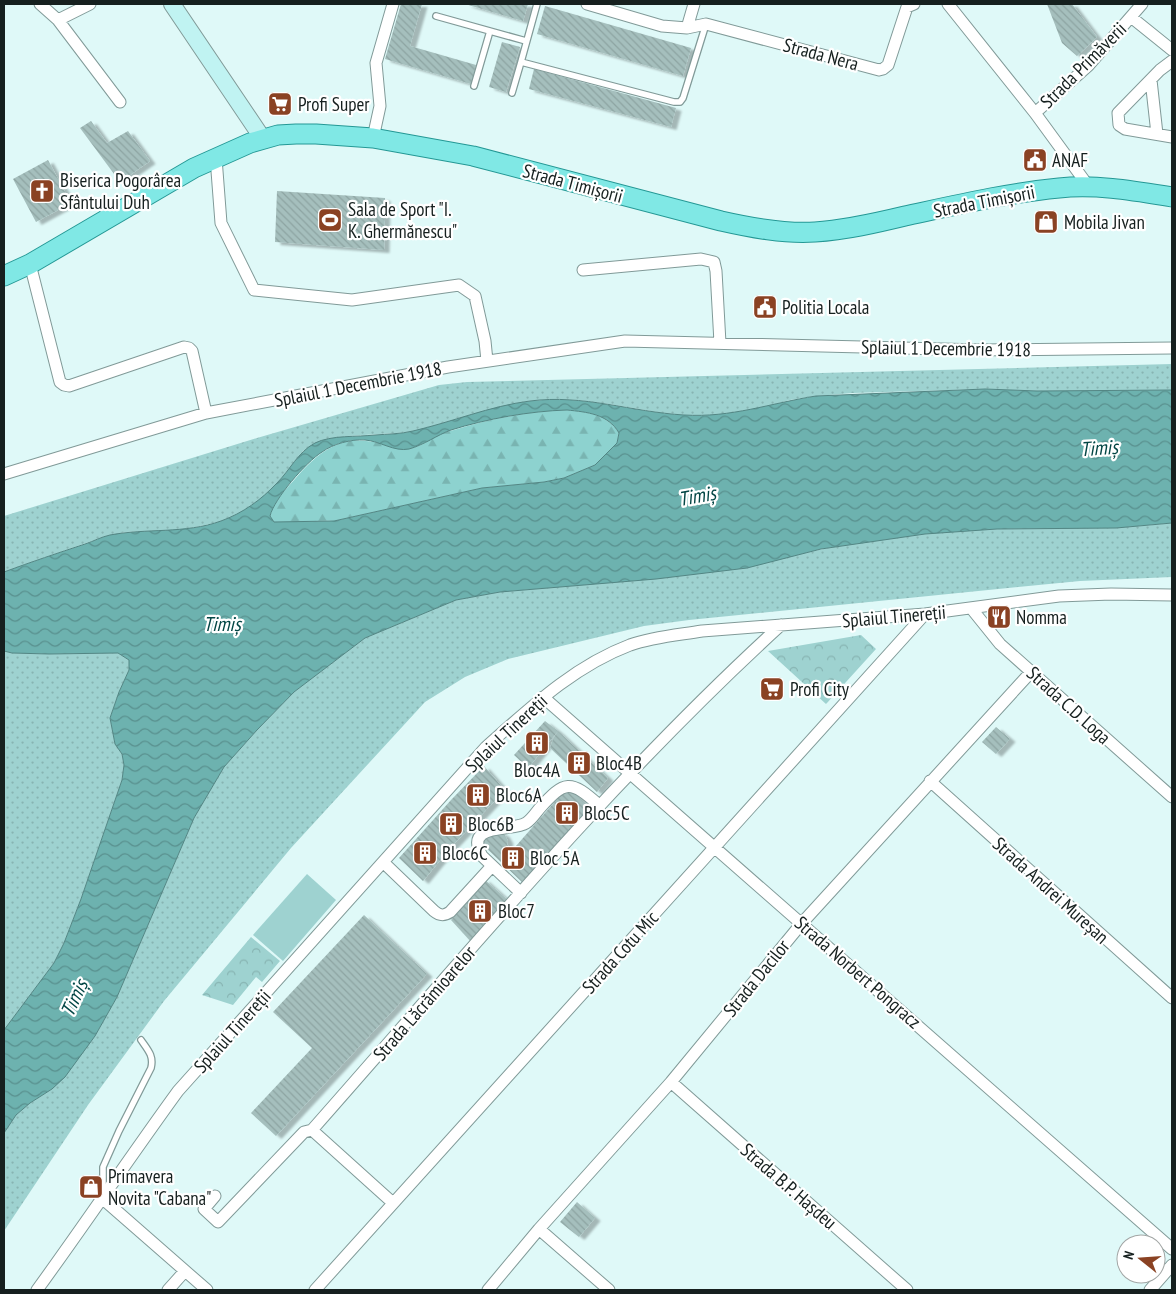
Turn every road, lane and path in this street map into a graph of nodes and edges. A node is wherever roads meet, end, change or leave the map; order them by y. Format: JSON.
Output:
{"nodes":[{"id":1,"x":40,"y":4,"type":"edge"},
{"id":2,"x":90,"y":4,"type":"edge"},
{"id":3,"x":172,"y":4,"type":"edge"},
{"id":4,"x":393,"y":4,"type":"edge"},
{"id":5,"x":537,"y":4,"type":"edge"},
{"id":6,"x":587,"y":4,"type":"edge"},
{"id":7,"x":694,"y":4,"type":"edge"},
{"id":8,"x":914,"y":4,"type":"edge"},
{"id":9,"x":948,"y":4,"type":"edge"},
{"id":10,"x":1142,"y":4,"type":"edge"},
{"id":11,"x":436,"y":16,"type":"dead end"},
{"id":12,"x":1131,"y":17,"type":"junction"},
{"id":13,"x":58,"y":20,"type":"junction"},
{"id":14,"x":706,"y":24,"type":"junction"},
{"id":15,"x":687,"y":28,"type":"junction"},
{"id":16,"x":490,"y":31,"type":"junction"},
{"id":17,"x":526,"y":41,"type":"junction"},
{"id":18,"x":1172,"y":50,"type":"edge"},
{"id":19,"x":1172,"y":60,"type":"edge"},
{"id":20,"x":520,"y":62,"type":"junction"},
{"id":21,"x":1151,"y":80,"type":"junction"},
{"id":22,"x":474,"y":86,"type":"dead end"},
{"id":23,"x":512,"y":93,"type":"dead end"},
{"id":24,"x":120,"y":102,"type":"dead end"},
{"id":25,"x":1035,"y":113,"type":"junction"},
{"id":26,"x":1157,"y":134,"type":"junction"},
{"id":27,"x":1172,"y":137,"type":"edge"},
{"id":28,"x":373,"y":138,"type":"junction"},
{"id":29,"x":264,"y":139,"type":"junction"},
{"id":30,"x":216,"y":158,"type":"junction"},
{"id":31,"x":1089,"y":187,"type":"junction"},
{"id":32,"x":1172,"y":197,"type":"edge"},
{"id":33,"x":30,"y":264,"type":"junction"},
{"id":34,"x":583,"y":270,"type":"dead end"},
{"id":35,"x":4,"y":276,"type":"edge"},
{"id":36,"x":720,"y":343,"type":"junction"},
{"id":37,"x":1172,"y":348,"type":"edge"},
{"id":38,"x":487,"y":361,"type":"junction"},
{"id":39,"x":206,"y":412,"type":"junction"},
{"id":40,"x":4,"y":474,"type":"edge"},
{"id":41,"x":1172,"y":596,"type":"edge"},
{"id":42,"x":971,"y":608,"type":"junction"},
{"id":43,"x":925,"y":614,"type":"junction"},
{"id":44,"x":780,"y":626,"type":"junction"},
{"id":45,"x":1031,"y":672,"type":"junction"},
{"id":46,"x":543,"y":697,"type":"junction"},
{"id":47,"x":630,"y":773,"type":"junction"},
{"id":48,"x":930,"y":781,"type":"junction"},
{"id":49,"x":1172,"y":797,"type":"edge"},
{"id":50,"x":600,"y":806,"type":"junction"},
{"id":51,"x":715,"y":848,"type":"junction"},
{"id":52,"x":383,"y":862,"type":"junction"},
{"id":53,"x":492,"y":866,"type":"junction"},
{"id":54,"x":521,"y":893,"type":"junction"},
{"id":55,"x":802,"y":923,"type":"junction"},
{"id":56,"x":1172,"y":998,"type":"edge"},
{"id":57,"x":141,"y":1040,"type":"dead end"},
{"id":58,"x":671,"y":1082,"type":"junction"},
{"id":59,"x":312,"y":1130,"type":"junction"},
{"id":60,"x":215,"y":1196,"type":"dead end"},
{"id":61,"x":103,"y":1199,"type":"junction"},
{"id":62,"x":394,"y":1203,"type":"junction"},
{"id":63,"x":539,"y":1229,"type":"junction"},
{"id":64,"x":1172,"y":1249,"type":"edge"},
{"id":65,"x":1172,"y":1265,"type":"edge"},
{"id":66,"x":185,"y":1271,"type":"junction"},
{"id":67,"x":37,"y":1290,"type":"edge"},
{"id":68,"x":168,"y":1290,"type":"edge"},
{"id":69,"x":207,"y":1290,"type":"edge"},
{"id":70,"x":315,"y":1290,"type":"edge"},
{"id":71,"x":488,"y":1290,"type":"edge"},
{"id":72,"x":609,"y":1290,"type":"edge"},
{"id":73,"x":907,"y":1290,"type":"edge"},
{"id":74,"x":1150,"y":1290,"type":"edge"}],
"edges":[{"from":1,"to":13,"type":"street"},
{"from":2,"to":13,"type":"street"},
{"from":3,"to":29,"type":"main road"},
{"from":4,"to":28,"type":"street"},
{"from":5,"to":17,"type":"lane"},
{"from":6,"to":15,"type":"street","name":"Strada Nera"},
{"from":7,"to":15,"type":"street"},
{"from":8,"to":14,"type":"street","name":"Strada Nera"},
{"from":9,"to":25,"type":"street"},
{"from":10,"to":12,"type":"street","name":"Strada Primăverii"},
{"from":11,"to":16,"type":"lane"},
{"from":12,"to":18,"type":"street","name":"Strada Primăverii"},
{"from":12,"to":25,"type":"street","name":"Strada Primăverii"},
{"from":13,"to":24,"type":"street"},
{"from":14,"to":15,"type":"street","name":"Strada Nera"},
{"from":14,"to":20,"type":"lane"},
{"from":16,"to":17,"type":"lane"},
{"from":16,"to":22,"type":"lane"},
{"from":17,"to":20,"type":"lane"},
{"from":19,"to":21,"type":"street"},
{"from":20,"to":23,"type":"lane"},
{"from":21,"to":26,"type":"street"},
{"from":21,"to":26,"type":"street"},
{"from":25,"to":31,"type":"street"},
{"from":26,"to":27,"type":"street"},
{"from":28,"to":29,"type":"main road","name":"Strada Timișorii"},
{"from":28,"to":31,"type":"main road","name":"Strada Timișorii"},
{"from":29,"to":30,"type":"main road","name":"Strada Timișorii"},
{"from":30,"to":33,"type":"main road","name":"Strada Timișorii"},
{"from":30,"to":38,"type":"street"},
{"from":31,"to":32,"type":"main road","name":"Strada Timișorii"},
{"from":33,"to":35,"type":"main road","name":"Strada Timișorii"},
{"from":33,"to":39,"type":"street"},
{"from":34,"to":36,"type":"street"},
{"from":36,"to":37,"type":"street","name":"Splaiul 1 Decembrie 1918"},
{"from":36,"to":38,"type":"street","name":"Splaiul 1 Decembrie 1918"},
{"from":38,"to":39,"type":"street","name":"Splaiul 1 Decembrie 1918"},
{"from":39,"to":40,"type":"street","name":"Splaiul 1 Decembrie 1918"},
{"from":41,"to":42,"type":"street","name":"Splaiul Tinereții"},
{"from":42,"to":43,"type":"street","name":"Splaiul Tinereții"},
{"from":42,"to":45,"type":"street","name":"Strada C.D. Loga"},
{"from":43,"to":44,"type":"street","name":"Splaiul Tinereții"},
{"from":43,"to":51,"type":"street","name":"Strada Cotu Mic"},
{"from":44,"to":46,"type":"street","name":"Splaiul Tinereții"},
{"from":44,"to":47,"type":"street","name":"Strada Lăcrămioarelor"},
{"from":45,"to":48,"type":"street","name":"Strada Dacilor"},
{"from":45,"to":49,"type":"street","name":"Strada C.D. Loga"},
{"from":46,"to":47,"type":"street","name":"Strada Norbert Pongracz"},
{"from":46,"to":52,"type":"street","name":"Splaiul Tinereții"},
{"from":47,"to":50,"type":"street","name":"Strada Lăcrămioarelor"},
{"from":47,"to":51,"type":"street","name":"Strada Norbert Pongracz"},
{"from":48,"to":55,"type":"street","name":"Strada Dacilor"},
{"from":48,"to":56,"type":"street","name":"Strada Andrei Mureșan"},
{"from":50,"to":53,"type":"street"},
{"from":50,"to":54,"type":"street","name":"Strada Lăcrămioarelor"},
{"from":51,"to":55,"type":"street","name":"Strada Norbert Pongracz"},
{"from":51,"to":62,"type":"street","name":"Strada Cotu Mic"},
{"from":52,"to":53,"type":"street"},
{"from":52,"to":61,"type":"street","name":"Splaiul Tinereții"},
{"from":53,"to":54,"type":"street"},
{"from":54,"to":59,"type":"street","name":"Strada Lăcrămioarelor"},
{"from":55,"to":58,"type":"street","name":"Strada Dacilor"},
{"from":55,"to":64,"type":"street","name":"Strada Norbert Pongracz"},
{"from":57,"to":61,"type":"lane"},
{"from":58,"to":63,"type":"street","name":"Strada Dacilor"},
{"from":58,"to":73,"type":"street","name":"Strada B.P. Hașdeu"},
{"from":59,"to":60,"type":"street","name":"Strada Lăcrămioarelor"},
{"from":59,"to":62,"type":"street"},
{"from":61,"to":66,"type":"street"},
{"from":61,"to":67,"type":"street","name":"Splaiul Tinereții"},
{"from":62,"to":70,"type":"street","name":"Strada Cotu Mic"},
{"from":63,"to":71,"type":"street","name":"Strada Dacilor"},
{"from":63,"to":72,"type":"street"},
{"from":65,"to":74,"type":"street"},
{"from":66,"to":68,"type":"street"},
{"from":66,"to":69,"type":"street"}]}
